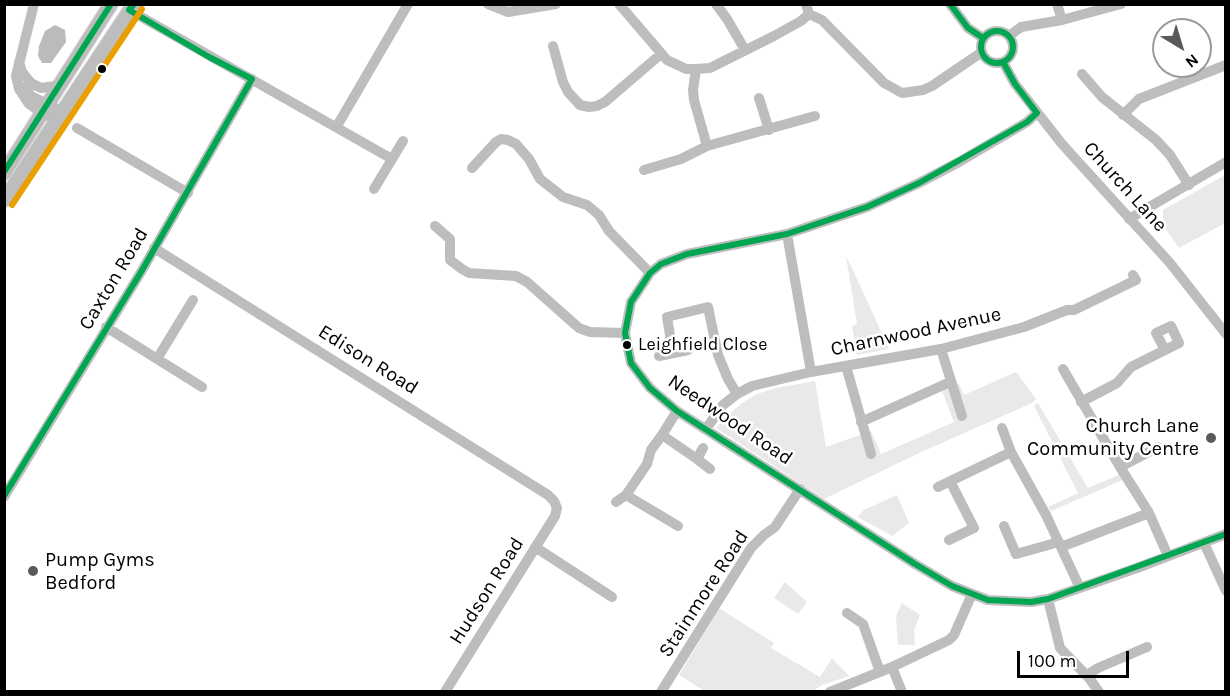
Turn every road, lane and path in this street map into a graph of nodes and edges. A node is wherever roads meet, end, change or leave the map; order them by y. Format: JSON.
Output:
{"nodes":[{"id":1,"x":34,"y":4,"type":"edge"},
{"id":2,"x":111,"y":4,"type":"edge"},
{"id":3,"x":408,"y":4,"type":"edge"},
{"id":4,"x":488,"y":4,"type":"edge"},
{"id":5,"x":556,"y":4,"type":"edge"},
{"id":6,"x":619,"y":4,"type":"edge"},
{"id":7,"x":716,"y":4,"type":"edge"},
{"id":8,"x":950,"y":4,"type":"edge"},
{"id":9,"x":1057,"y":4,"type":"edge"},
{"id":10,"x":1121,"y":4,"type":"edge"},
{"id":11,"x":132,"y":8,"type":"edge"},
{"id":12,"x":808,"y":9,"type":"edge"},
{"id":13,"x":1062,"y":20,"type":"junction"},
{"id":14,"x":1009,"y":36,"type":"junction"},
{"id":15,"x":984,"y":38,"type":"junction"},
{"id":16,"x":553,"y":46,"type":"dead end"},
{"id":17,"x":745,"y":50,"type":"junction"},
{"id":18,"x":982,"y":52,"type":"junction"},
{"id":19,"x":661,"y":54,"type":"junction"},
{"id":20,"x":1002,"y":62,"type":"junction"},
{"id":21,"x":1226,"y":65,"type":"edge"},
{"id":22,"x":21,"y":67,"type":"junction"},
{"id":23,"x":696,"y":69,"type":"junction"},
{"id":24,"x":1082,"y":74,"type":"dead end"},
{"id":25,"x":252,"y":79,"type":"junction"},
{"id":26,"x":63,"y":80,"type":"junction"},
{"id":27,"x":759,"y":98,"type":"dead end"},
{"id":28,"x":45,"y":109,"type":"junction"},
{"id":29,"x":1037,"y":112,"type":"junction"},
{"id":30,"x":1124,"y":115,"type":"junction"},
{"id":31,"x":60,"y":116,"type":"junction"},
{"id":32,"x":818,"y":116,"type":"dead end"},
{"id":33,"x":337,"y":126,"type":"junction"},
{"id":34,"x":77,"y":128,"type":"dead end"},
{"id":35,"x":769,"y":130,"type":"junction"},
{"id":36,"x":403,"y":141,"type":"dead end"},
{"id":37,"x":707,"y":146,"type":"junction"},
{"id":38,"x":392,"y":159,"type":"junction"},
{"id":39,"x":1226,"y":162,"type":"edge"},
{"id":40,"x":472,"y":168,"type":"dead end"},
{"id":41,"x":644,"y":170,"type":"dead end"},
{"id":42,"x":4,"y":173,"type":"edge"},
{"id":43,"x":1189,"y":185,"type":"junction"},
{"id":44,"x":374,"y":189,"type":"dead end"},
{"id":45,"x":188,"y":193,"type":"junction"},
{"id":46,"x":4,"y":200,"type":"edge"},
{"id":47,"x":1129,"y":219,"type":"junction"},
{"id":48,"x":435,"y":226,"type":"dead end"},
{"id":49,"x":787,"y":234,"type":"junction"},
{"id":50,"x":154,"y":248,"type":"junction"},
{"id":51,"x":650,"y":273,"type":"junction"},
{"id":52,"x":1132,"y":275,"type":"dead end"},
{"id":53,"x":193,"y":300,"type":"dead end"},
{"id":54,"x":106,"y":327,"type":"junction"},
{"id":55,"x":625,"y":333,"type":"junction"},
{"id":56,"x":1226,"y":334,"type":"edge"},
{"id":57,"x":941,"y":349,"type":"junction"},
{"id":58,"x":688,"y":350,"type":"dead end"},
{"id":59,"x":1165,"y":350,"type":"dead end"},
{"id":60,"x":674,"y":353,"type":"junction"},
{"id":61,"x":659,"y":356,"type":"dead end"},
{"id":62,"x":157,"y":359,"type":"junction"},
{"id":63,"x":846,"y":366,"type":"junction"},
{"id":64,"x":1063,"y":369,"type":"dead end"},
{"id":65,"x":811,"y":372,"type":"junction"},
{"id":66,"x":950,"y":382,"type":"junction"},
{"id":67,"x":202,"y":387,"type":"dead end"},
{"id":68,"x":737,"y":394,"type":"junction"},
{"id":69,"x":1081,"y":402,"type":"junction"},
{"id":70,"x":963,"y":408,"type":"dead end"},
{"id":71,"x":677,"y":411,"type":"junction"},
{"id":72,"x":861,"y":422,"type":"junction"},
{"id":73,"x":1002,"y":428,"type":"dead end"},
{"id":74,"x":706,"y":429,"type":"junction"},
{"id":75,"x":662,"y":435,"type":"junction"},
{"id":76,"x":1158,"y":447,"type":"dead end"},
{"id":77,"x":704,"y":448,"type":"dead end"},
{"id":78,"x":866,"y":450,"type":"dead end"},
{"id":79,"x":1011,"y":452,"type":"junction"},
{"id":80,"x":697,"y":459,"type":"junction"},
{"id":81,"x":1119,"y":466,"type":"junction"},
{"id":82,"x":710,"y":469,"type":"dead end"},
{"id":83,"x":950,"y":482,"type":"junction"},
{"id":84,"x":938,"y":487,"type":"dead end"},
{"id":85,"x":800,"y":489,"type":"junction"},
{"id":86,"x":626,"y":495,"type":"junction"},
{"id":87,"x":4,"y":497,"type":"edge"},
{"id":88,"x":616,"y":502,"type":"dead end"},
{"id":89,"x":557,"y":508,"type":"joint"},
{"id":90,"x":1149,"y":513,"type":"junction"},
{"id":91,"x":678,"y":526,"type":"dead end"},
{"id":92,"x":1004,"y":526,"type":"dead end"},
{"id":93,"x":1226,"y":534,"type":"edge"},
{"id":94,"x":949,"y":540,"type":"dead end"},
{"id":95,"x":1204,"y":543,"type":"junction"},
{"id":96,"x":1060,"y":544,"type":"junction"},
{"id":97,"x":535,"y":547,"type":"junction"},
{"id":98,"x":1168,"y":556,"type":"junction"},
{"id":99,"x":1080,"y":588,"type":"junction"},
{"id":100,"x":1226,"y":591,"type":"edge"},
{"id":101,"x":972,"y":594,"type":"junction"},
{"id":102,"x":612,"y":597,"type":"dead end"},
{"id":103,"x":1048,"y":599,"type":"junction"},
{"id":104,"x":847,"y":613,"type":"dead end"},
{"id":105,"x":1147,"y":647,"type":"dead end"},
{"id":106,"x":892,"y":667,"type":"junction"},
{"id":107,"x":880,"y":672,"type":"junction"},
{"id":108,"x":1087,"y":675,"type":"junction"},
{"id":109,"x":445,"y":692,"type":"edge"},
{"id":110,"x":661,"y":692,"type":"edge"},
{"id":111,"x":830,"y":692,"type":"edge"},
{"id":112,"x":902,"y":692,"type":"edge"},
{"id":113,"x":1099,"y":692,"type":"edge"}],
"edges":[{"from":1,"to":22,"type":"street"},
{"from":2,"to":26,"type":"main road"},
{"from":3,"to":33,"type":"street"},
{"from":4,"to":5,"type":"street"},
{"from":6,"to":19,"type":"street"},
{"from":7,"to":17,"type":"street"},
{"from":8,"to":15,"type":"street"},
{"from":9,"to":13,"type":"street"},
{"from":10,"to":13,"type":"street"},
{"from":11,"to":25,"type":"street"},
{"from":11,"to":31,"type":"main road"},
{"from":12,"to":17,"type":"street"},
{"from":12,"to":18,"type":"street"},
{"from":13,"to":14,"type":"street"},
{"from":14,"to":15,"type":"street"},
{"from":14,"to":20,"type":"street"},
{"from":15,"to":18,"type":"street"},
{"from":16,"to":19,"type":"street"},
{"from":17,"to":23,"type":"street"},
{"from":18,"to":20,"type":"street"},
{"from":19,"to":23,"type":"street"},
{"from":20,"to":29,"type":"street","name":"Church Lane"},
{"from":21,"to":30,"type":"street"},
{"from":22,"to":26,"type":"street"},
{"from":22,"to":28,"type":"street"},
{"from":23,"to":37,"type":"street"},
{"from":24,"to":30,"type":"street"},
{"from":25,"to":33,"type":"street"},
{"from":25,"to":45,"type":"street","name":"Caxton Road"},
{"from":26,"to":28,"type":"main road"},
{"from":27,"to":35,"type":"street"},
{"from":28,"to":31,"type":"street"},
{"from":28,"to":42,"type":"main road"},
{"from":29,"to":47,"type":"street","name":"Church Lane"},
{"from":29,"to":49,"type":"street","name":"Needwood Road"},
{"from":30,"to":43,"type":"street"},
{"from":31,"to":46,"type":"main road"},
{"from":32,"to":35,"type":"street"},
{"from":33,"to":38,"type":"street"},
{"from":34,"to":45,"type":"street"},
{"from":35,"to":37,"type":"street"},
{"from":36,"to":38,"type":"street"},
{"from":37,"to":41,"type":"street"},
{"from":38,"to":44,"type":"street"},
{"from":39,"to":43,"type":"street"},
{"from":40,"to":51,"type":"street"},
{"from":43,"to":47,"type":"street"},
{"from":45,"to":50,"type":"street","name":"Caxton Road"},
{"from":47,"to":56,"type":"street","name":"Church Lane"},
{"from":48,"to":55,"type":"street"},
{"from":49,"to":51,"type":"street","name":"Needwood Road"},
{"from":49,"to":65,"type":"street"},
{"from":50,"to":54,"type":"street","name":"Caxton Road"},
{"from":50,"to":89,"type":"street","name":"Edison Road"},
{"from":51,"to":55,"type":"street","name":"Needwood Road"},
{"from":52,"to":57,"type":"street","name":"Charnwood Avenue"},
{"from":53,"to":62,"type":"street"},
{"from":54,"to":62,"type":"street"},
{"from":54,"to":87,"type":"street","name":"Caxton Road"},
{"from":55,"to":71,"type":"street","name":"Needwood Road"},
{"from":57,"to":63,"type":"street","name":"Charnwood Avenue"},
{"from":57,"to":66,"type":"street"},
{"from":58,"to":60,"type":"street"},
{"from":59,"to":69,"type":"street"},
{"from":60,"to":61,"type":"street"},
{"from":60,"to":68,"type":"street"},
{"from":62,"to":67,"type":"street"},
{"from":63,"to":65,"type":"street","name":"Charnwood Avenue"},
{"from":63,"to":72,"type":"street"},
{"from":64,"to":69,"type":"street"},
{"from":65,"to":68,"type":"street","name":"Charnwood Avenue"},
{"from":66,"to":70,"type":"street"},
{"from":66,"to":72,"type":"street"},
{"from":68,"to":74,"type":"street","name":"Charnwood Avenue"},
{"from":69,"to":81,"type":"street"},
{"from":71,"to":74,"type":"street","name":"Needwood Road"},
{"from":71,"to":75,"type":"street"},
{"from":72,"to":78,"type":"street"},
{"from":73,"to":79,"type":"street"},
{"from":74,"to":85,"type":"street","name":"Needwood Road"},
{"from":75,"to":80,"type":"street"},
{"from":75,"to":86,"type":"street"},
{"from":76,"to":81,"type":"street"},
{"from":77,"to":80,"type":"street"},
{"from":79,"to":83,"type":"street"},
{"from":79,"to":96,"type":"street"},
{"from":80,"to":82,"type":"street"},
{"from":81,"to":90,"type":"street"},
{"from":83,"to":84,"type":"street"},
{"from":83,"to":94,"type":"street"},
{"from":85,"to":101,"type":"street","name":"Needwood Road"},
{"from":85,"to":110,"type":"street","name":"Stainmore Road"},
{"from":86,"to":88,"type":"street"},
{"from":86,"to":91,"type":"street"},
{"from":89,"to":97,"type":"street","name":"Hudson Road"},
{"from":90,"to":96,"type":"street"},
{"from":90,"to":98,"type":"street"},
{"from":92,"to":96,"type":"street"},
{"from":93,"to":95,"type":"street","name":"Needwood Road"},
{"from":95,"to":98,"type":"street","name":"Needwood Road"},
{"from":95,"to":100,"type":"street"},
{"from":96,"to":99,"type":"street"},
{"from":97,"to":102,"type":"street"},
{"from":97,"to":109,"type":"street","name":"Hudson Road"},
{"from":98,"to":99,"type":"street","name":"Needwood Road"},
{"from":99,"to":103,"type":"street","name":"Needwood Road"},
{"from":101,"to":103,"type":"street","name":"Needwood Road"},
{"from":101,"to":106,"type":"street"},
{"from":103,"to":108,"type":"street"},
{"from":104,"to":107,"type":"street"},
{"from":105,"to":108,"type":"street"},
{"from":106,"to":107,"type":"street"},
{"from":106,"to":112,"type":"street"},
{"from":107,"to":111,"type":"street"},
{"from":108,"to":113,"type":"street"}]}
